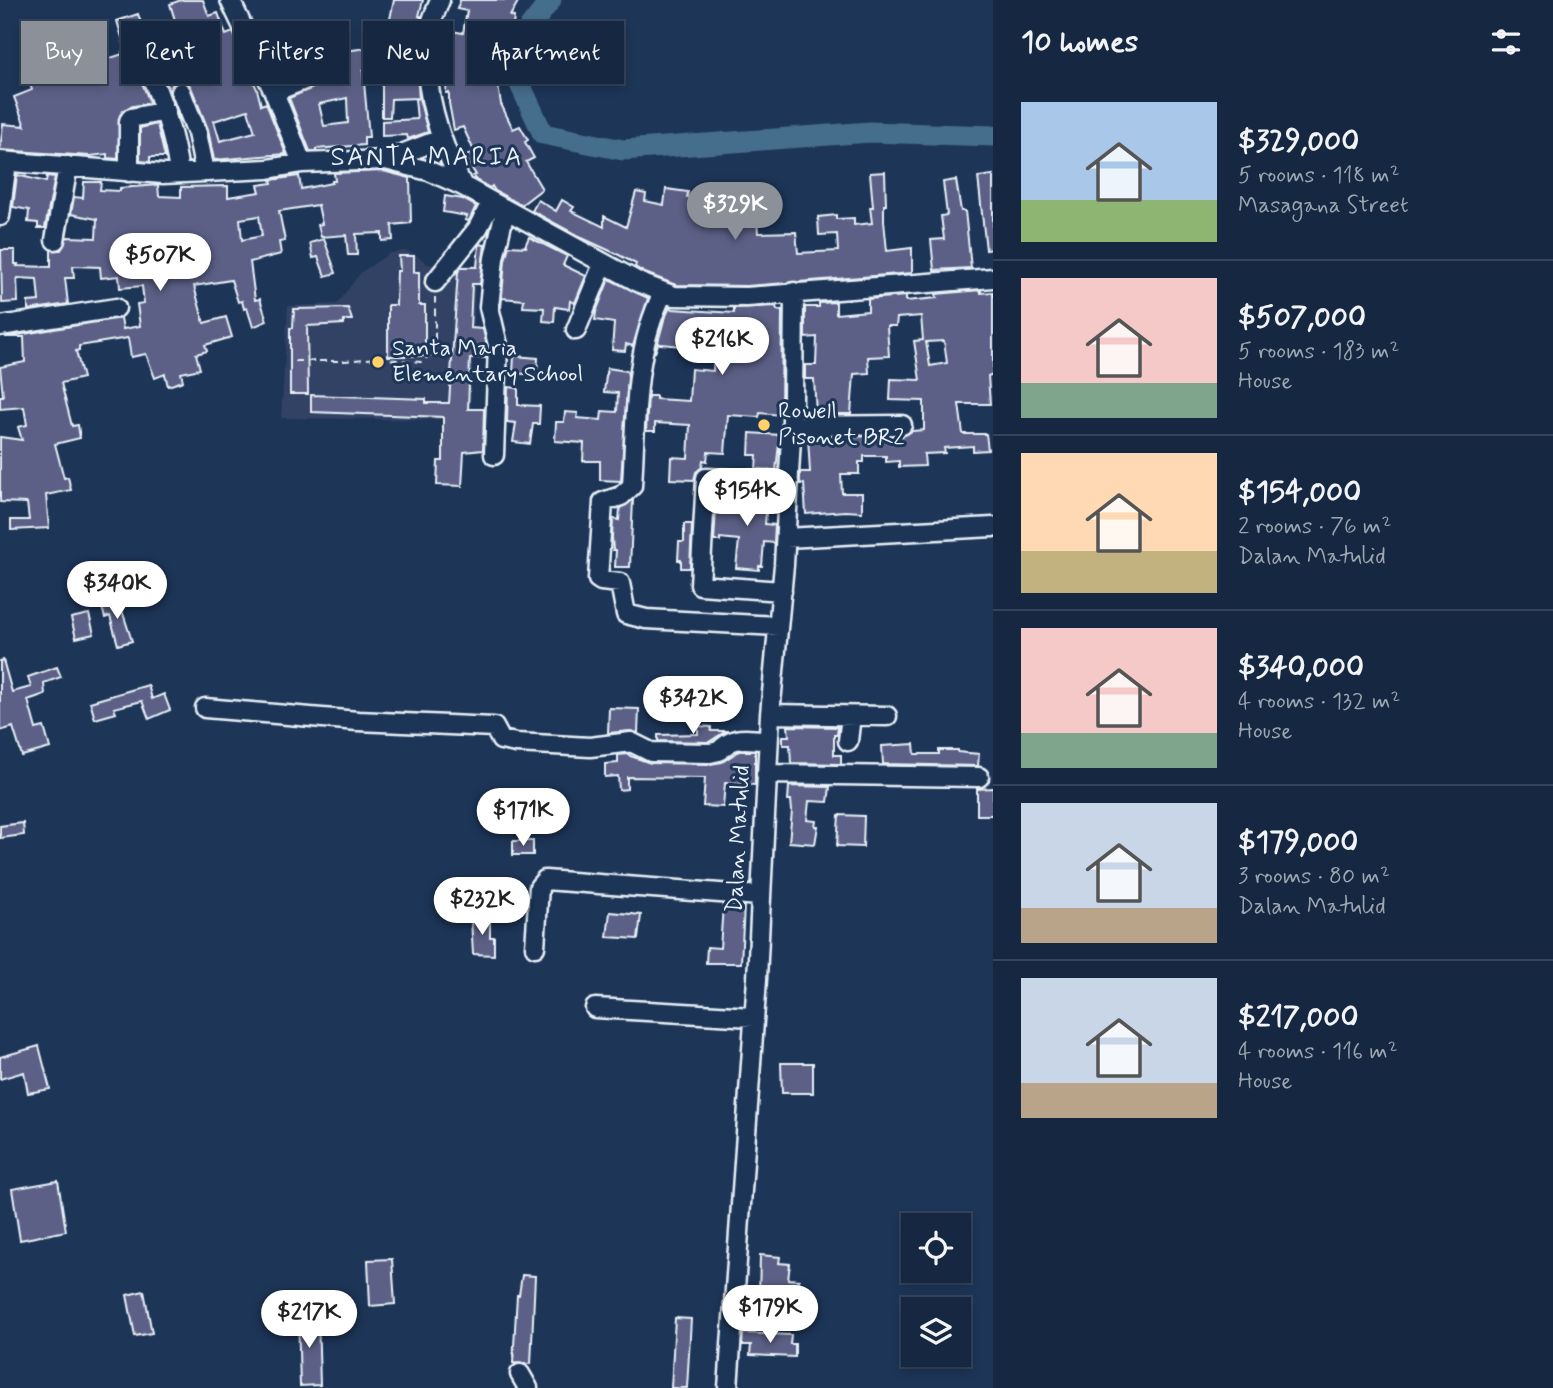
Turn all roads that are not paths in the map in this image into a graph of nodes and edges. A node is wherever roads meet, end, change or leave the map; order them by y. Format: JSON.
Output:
{"nodes":[{"id":1,"x":230,"y":0,"type":"edge"},
{"id":2,"x":440,"y":0,"type":"edge"},
{"id":3,"x":154,"y":84,"type":"edge"},
{"id":4,"x":294,"y":84,"type":"edge"},
{"id":5,"x":181,"y":92,"type":"dead end"},
{"id":6,"x":274,"y":92,"type":"junction"},
{"id":7,"x":166,"y":111,"type":"junction"},
{"id":8,"x":441,"y":139,"type":"junction"},
{"id":9,"x":386,"y":160,"type":"junction"},
{"id":10,"x":4,"y":162,"type":"edge"},
{"id":11,"x":302,"y":163,"type":"junction"},
{"id":12,"x":68,"y":166,"type":"junction"},
{"id":13,"x":129,"y":172,"type":"junction"},
{"id":14,"x":205,"y":172,"type":"junction"},
{"id":15,"x":179,"y":173,"type":"junction"},
{"id":16,"x":463,"y":187,"type":"junction"},
{"id":17,"x":498,"y":207,"type":"junction"},
{"id":18,"x":0,"y":216,"type":"edge"},
{"id":19,"x":55,"y":240,"type":"dead end"},
{"id":20,"x":603,"y":264,"type":"junction"},
{"id":21,"x":993,"y":278,"type":"edge"},
{"id":22,"x":435,"y":282,"type":"road end"},
{"id":23,"x":794,"y":292,"type":"junction"},
{"id":24,"x":663,"y":293,"type":"junction"},
{"id":25,"x":116,"y":308,"type":"dead end"},
{"id":26,"x":0,"y":326,"type":"edge"},
{"id":27,"x":576,"y":330,"type":"dead end"},
{"id":28,"x":902,"y":425,"type":"dead end"},
{"id":29,"x":792,"y":426,"type":"junction"},
{"id":30,"x":495,"y":455,"type":"dead end"},
{"id":31,"x":789,"y":482,"type":"junction"},
{"id":32,"x":993,"y":527,"type":"edge"},
{"id":33,"x":786,"y":538,"type":"junction"},
{"id":34,"x":782,"y":591,"type":"junction"},
{"id":35,"x":778,"y":626,"type":"junction"},
{"id":36,"x":205,"y":708,"type":"dead end"},
{"id":37,"x":770,"y":714,"type":"junction"},
{"id":38,"x":851,"y":716,"type":"junction"},
{"id":39,"x":887,"y":716,"type":"dead end"},
{"id":40,"x":768,"y":740,"type":"junction"},
{"id":41,"x":848,"y":741,"type":"dead end"},
{"id":42,"x":766,"y":774,"type":"junction"},
{"id":43,"x":979,"y":778,"type":"dead end"},
{"id":44,"x":760,"y":896,"type":"junction"},
{"id":45,"x":535,"y":947,"type":"dead end"},
{"id":46,"x":595,"y":1008,"type":"dead end"},
{"id":47,"x":753,"y":1017,"type":"junction"},
{"id":48,"x":729,"y":1388,"type":"edge"}],
"edges":[{"from":1,"to":6,"type":"street"},
{"from":2,"to":8,"type":"street"},
{"from":3,"to":7,"type":"street"},
{"from":4,"to":6,"type":"street"},
{"from":5,"to":14,"type":"street"},
{"from":6,"to":11,"type":"street"},
{"from":7,"to":13,"type":"street"},
{"from":7,"to":15,"type":"street"},
{"from":8,"to":9,"type":"street"},
{"from":8,"to":16,"type":"street"},
{"from":9,"to":11,"type":"street"},
{"from":9,"to":16,"type":"street"},
{"from":10,"to":12,"type":"street"},
{"from":10,"to":18,"type":"street"},
{"from":11,"to":14,"type":"street"},
{"from":12,"to":13,"type":"street"},
{"from":12,"to":19,"type":"street"},
{"from":13,"to":15,"type":"street"},
{"from":14,"to":15,"type":"street"},
{"from":16,"to":17,"type":"street"},
{"from":17,"to":20,"type":"street"},
{"from":17,"to":22,"type":"street"},
{"from":17,"to":30,"type":"street"},
{"from":20,"to":24,"type":"street"},
{"from":20,"to":27,"type":"street"},
{"from":21,"to":23,"type":"street"},
{"from":23,"to":24,"type":"street"},
{"from":23,"to":29,"type":"street","name":"Dalan Matulid"},
{"from":24,"to":35,"type":"street"},
{"from":25,"to":26,"type":"street"},
{"from":28,"to":29,"type":"street"},
{"from":29,"to":31,"type":"street","name":"Dalan Matulid"},
{"from":31,"to":33,"type":"street","name":"Dalan Matulid"},
{"from":31,"to":34,"type":"street"},
{"from":32,"to":33,"type":"street"},
{"from":33,"to":34,"type":"street","name":"Dalan Matulid"},
{"from":34,"to":35,"type":"street","name":"Dalan Matulid"},
{"from":35,"to":37,"type":"street","name":"Dalan Matulid"},
{"from":36,"to":40,"type":"street"},
{"from":37,"to":38,"type":"street"},
{"from":37,"to":40,"type":"street","name":"Dalan Matulid"},
{"from":38,"to":39,"type":"street"},
{"from":38,"to":41,"type":"street"},
{"from":40,"to":42,"type":"street","name":"Dalan Matulid"},
{"from":42,"to":43,"type":"street"},
{"from":42,"to":44,"type":"street","name":"Dalan Matulid"},
{"from":44,"to":45,"type":"street"},
{"from":44,"to":47,"type":"street","name":"Dalan Matulid"},
{"from":46,"to":47,"type":"street"},
{"from":47,"to":48,"type":"street","name":"Dalan Matulid"}]}
